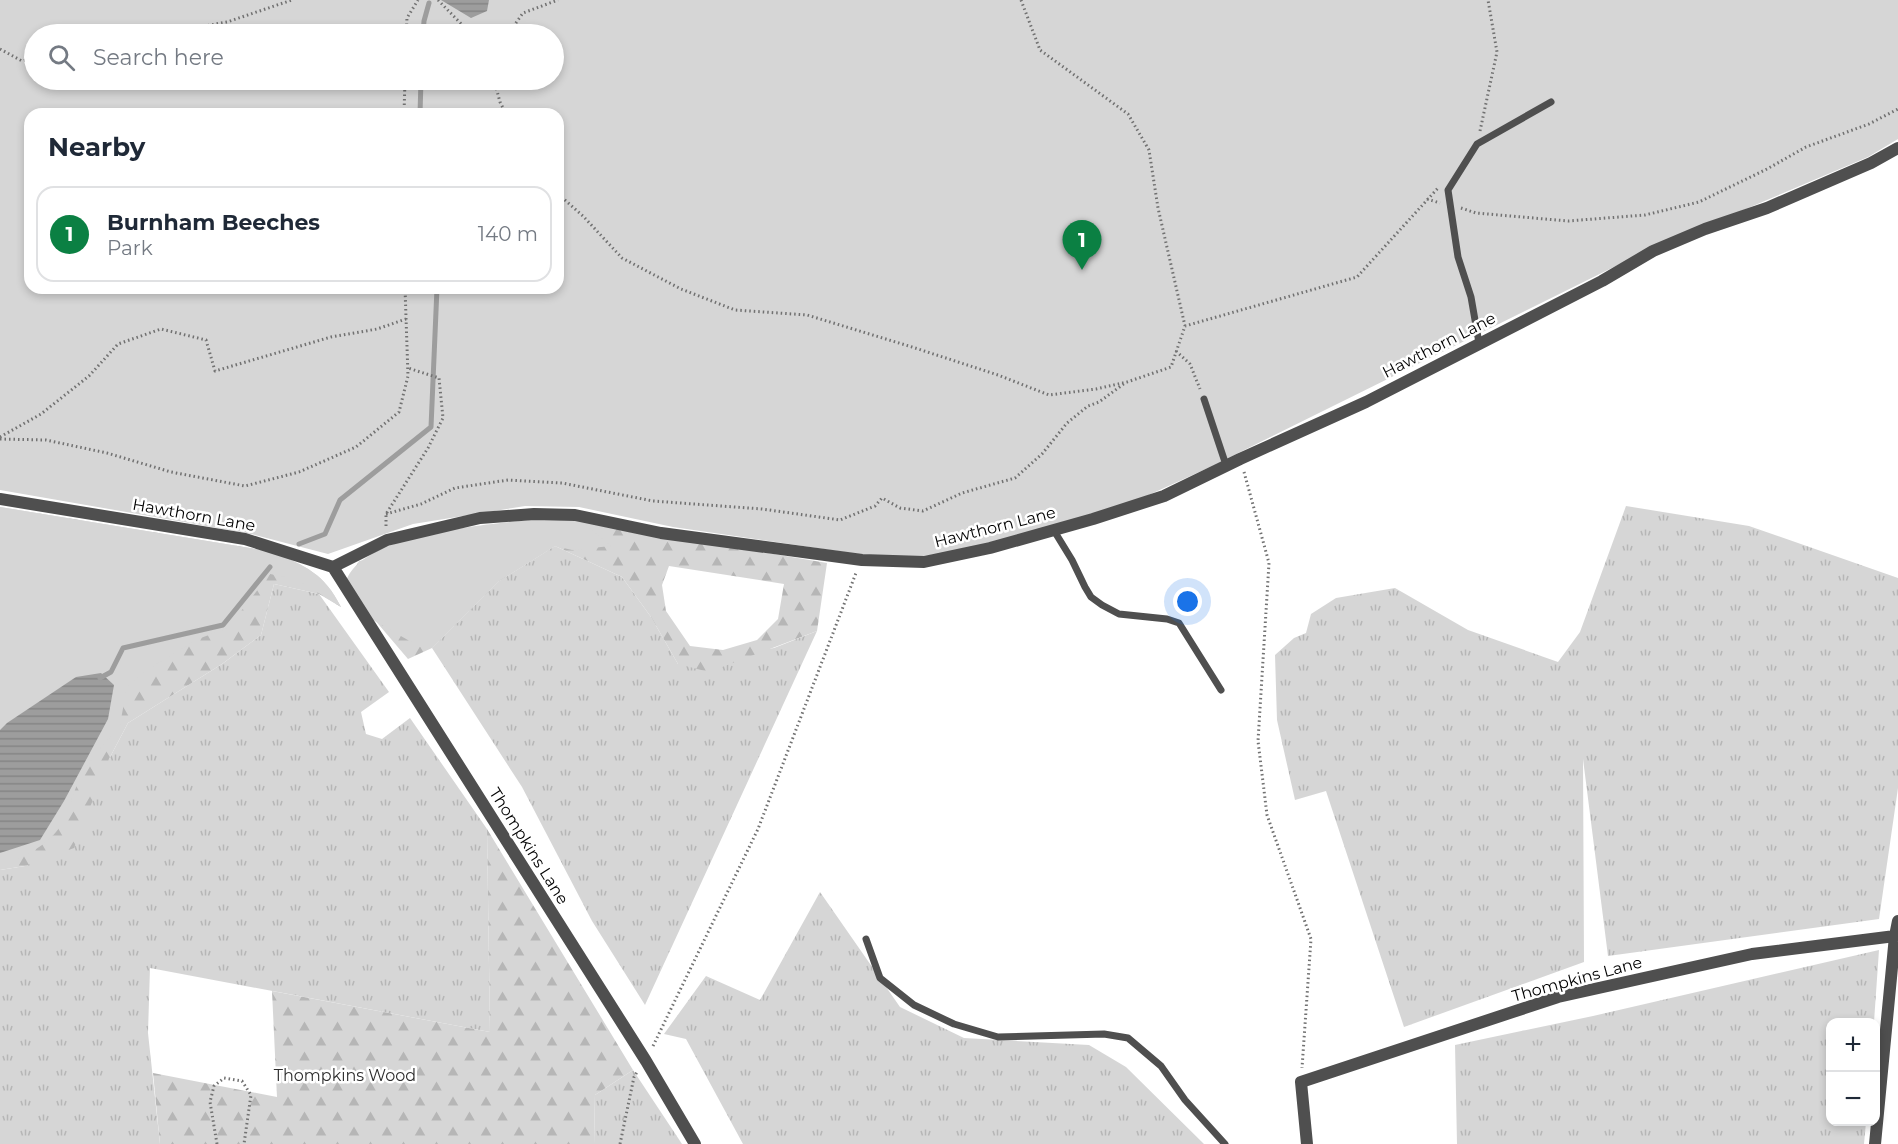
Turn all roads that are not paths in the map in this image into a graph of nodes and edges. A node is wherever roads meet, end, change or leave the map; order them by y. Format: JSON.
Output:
{"nodes":[{"id":1,"x":1551,"y":102,"type":"dead end"},
{"id":2,"x":1898,"y":148,"type":"edge"},
{"id":3,"x":1479,"y":343,"type":"junction"},
{"id":4,"x":1204,"y":399,"type":"road end"},
{"id":5,"x":1226,"y":465,"type":"junction"},
{"id":6,"x":0,"y":499,"type":"edge"},
{"id":7,"x":1053,"y":529,"type":"junction"},
{"id":8,"x":333,"y":567,"type":"junction"},
{"id":9,"x":1221,"y":690,"type":"dead end"},
{"id":10,"x":1898,"y":921,"type":"edge"},
{"id":11,"x":1895,"y":936,"type":"junction"},
{"id":12,"x":866,"y":939,"type":"dead end"},
{"id":13,"x":695,"y":1144,"type":"edge"},
{"id":14,"x":1226,"y":1144,"type":"edge"},
{"id":15,"x":1307,"y":1144,"type":"edge"},
{"id":16,"x":1875,"y":1144,"type":"edge"}],
"edges":[{"from":1,"to":3,"type":"lane"},
{"from":2,"to":3,"type":"street","name":"Hawthorn Lane"},
{"from":3,"to":5,"type":"street","name":"Hawthorn Lane"},
{"from":4,"to":5,"type":"lane"},
{"from":5,"to":7,"type":"street","name":"Hawthorn Lane"},
{"from":6,"to":8,"type":"street","name":"Hawthorn Lane"},
{"from":7,"to":8,"type":"street","name":"Hawthorn Lane"},
{"from":7,"to":9,"type":"lane"},
{"from":8,"to":13,"type":"street","name":"Thompkins Lane"},
{"from":10,"to":11,"type":"street"},
{"from":11,"to":15,"type":"street","name":"Thompkins Lane"},
{"from":11,"to":16,"type":"street"},
{"from":12,"to":14,"type":"lane"}]}
